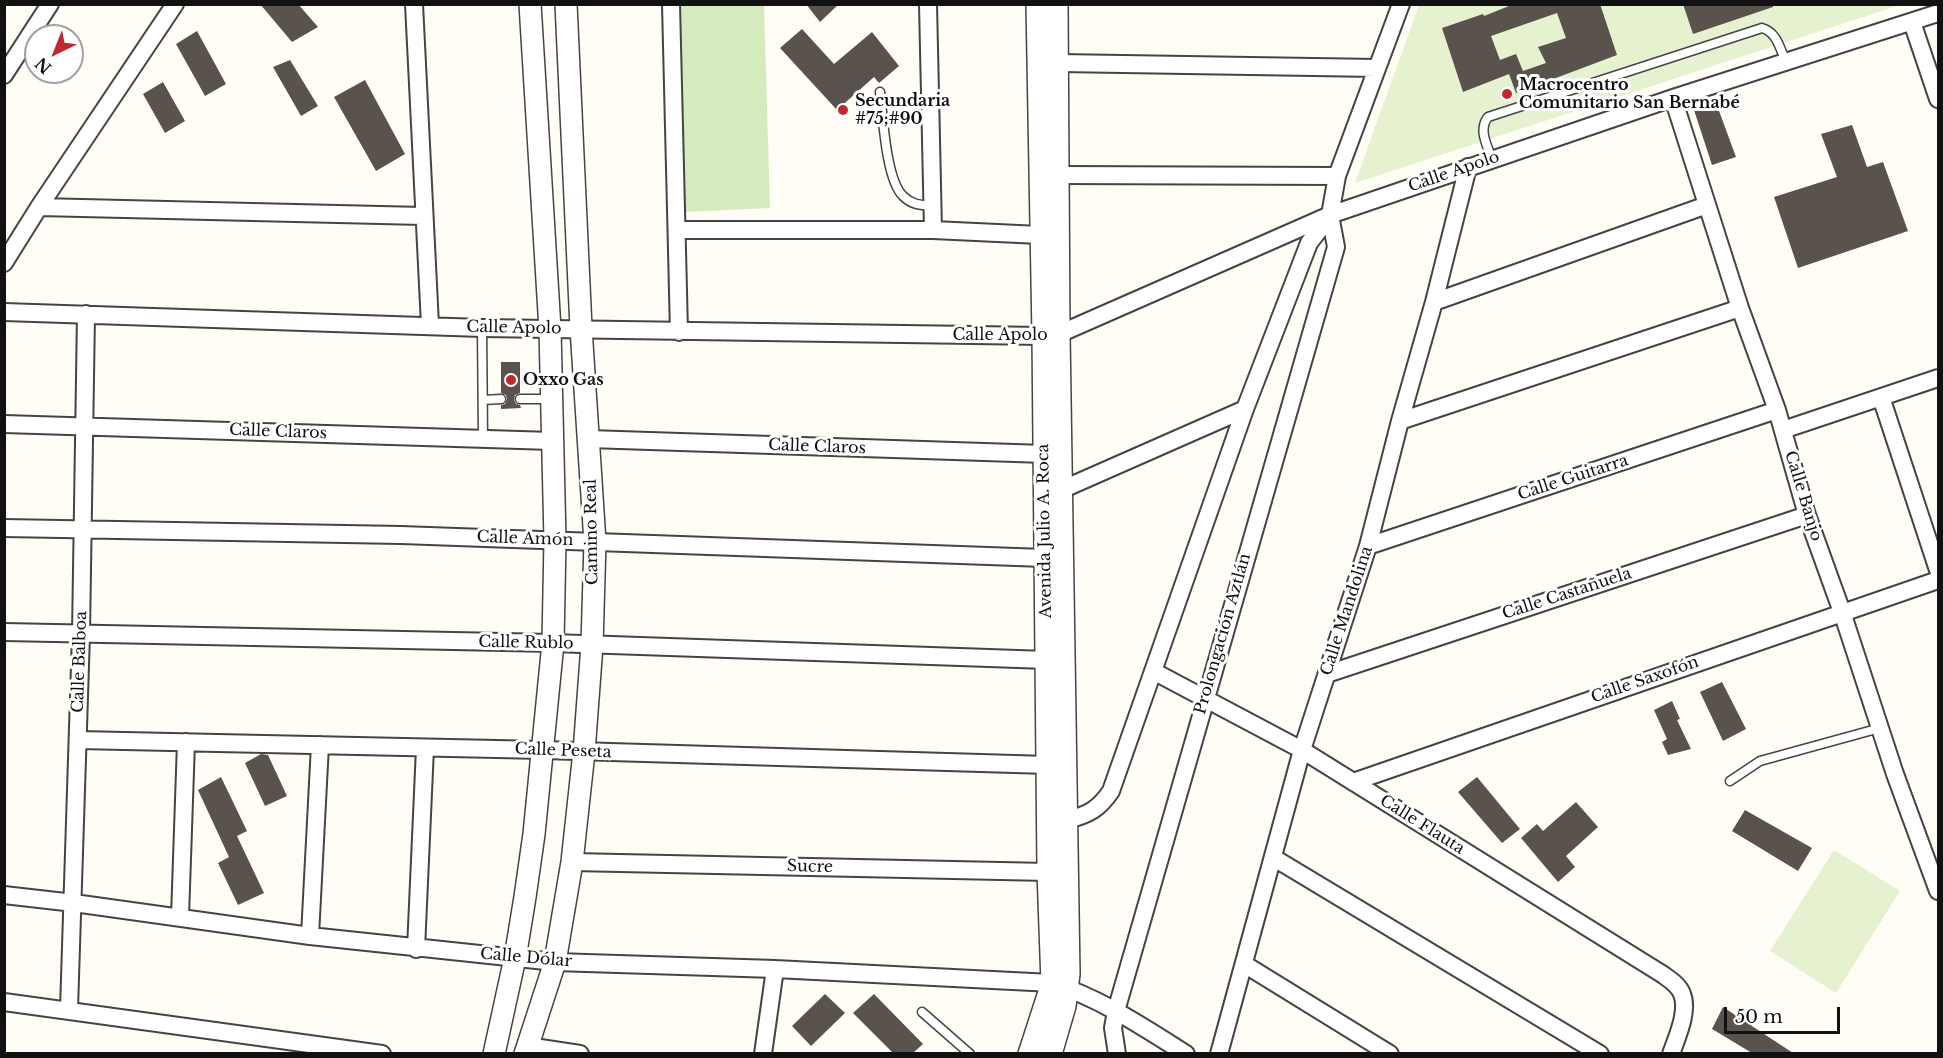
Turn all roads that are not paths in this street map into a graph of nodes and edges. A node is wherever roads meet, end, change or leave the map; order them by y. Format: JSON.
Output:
{"nodes":[{"id":1,"x":50,"y":4,"type":"edge"},
{"id":2,"x":175,"y":4,"type":"edge"},
{"id":3,"x":414,"y":4,"type":"edge"},
{"id":4,"x":530,"y":4,"type":"edge"},
{"id":5,"x":566,"y":4,"type":"edge"},
{"id":6,"x":671,"y":4,"type":"edge"},
{"id":7,"x":928,"y":4,"type":"edge"},
{"id":8,"x":1037,"y":4,"type":"edge"},
{"id":9,"x":1058,"y":4,"type":"edge"},
{"id":10,"x":1401,"y":4,"type":"edge"},
{"id":11,"x":1938,"y":13,"type":"edge"},
{"id":12,"x":1912,"y":22,"type":"junction"},
{"id":13,"x":1786,"y":62,"type":"junction"},
{"id":14,"x":1059,"y":63,"type":"junction"},
{"id":15,"x":1377,"y":68,"type":"junction"},
{"id":16,"x":4,"y":75,"type":"edge"},
{"id":17,"x":880,"y":93,"type":"dead end"},
{"id":18,"x":1673,"y":98,"type":"junction"},
{"id":19,"x":1938,"y":99,"type":"edge"},
{"id":20,"x":1492,"y":159,"type":"junction"},
{"id":21,"x":1468,"y":167,"type":"junction"},
{"id":22,"x":1058,"y":175,"type":"junction"},
{"id":23,"x":1337,"y":177,"type":"junction"},
{"id":24,"x":1707,"y":205,"type":"junction"},
{"id":25,"x":932,"y":206,"type":"junction"},
{"id":26,"x":39,"y":207,"type":"junction"},
{"id":27,"x":1330,"y":215,"type":"junction"},
{"id":28,"x":423,"y":216,"type":"junction"},
{"id":29,"x":677,"y":230,"type":"junction"},
{"id":30,"x":933,"y":230,"type":"junction"},
{"id":31,"x":1040,"y":235,"type":"junction"},
{"id":32,"x":4,"y":263,"type":"edge"},
{"id":33,"x":1434,"y":302,"type":"junction"},
{"id":34,"x":1740,"y":308,"type":"junction"},
{"id":35,"x":4,"y":312,"type":"edge"},
{"id":36,"x":86,"y":314,"type":"junction"},
{"id":37,"x":430,"y":325,"type":"junction"},
{"id":38,"x":482,"y":328,"type":"junction"},
{"id":39,"x":581,"y":328,"type":"junction"},
{"id":40,"x":550,"y":329,"type":"junction"},
{"id":41,"x":679,"y":332,"type":"junction"},
{"id":42,"x":1051,"y":335,"type":"junction"},
{"id":43,"x":1938,"y":378,"type":"edge"},
{"id":44,"x":1881,"y":398,"type":"junction"},
{"id":45,"x":501,"y":399,"type":"dead end"},
{"id":46,"x":520,"y":399,"type":"dead end"},
{"id":47,"x":550,"y":399,"type":"junction"},
{"id":48,"x":483,"y":400,"type":"junction"},
{"id":49,"x":1245,"y":410,"type":"junction"},
{"id":50,"x":1777,"y":410,"type":"junction"},
{"id":51,"x":1400,"y":421,"type":"junction"},
{"id":52,"x":4,"y":424,"type":"edge"},
{"id":53,"x":85,"y":426,"type":"junction"},
{"id":54,"x":1783,"y":430,"type":"junction"},
{"id":55,"x":483,"y":438,"type":"junction"},
{"id":56,"x":590,"y":439,"type":"junction"},
{"id":57,"x":552,"y":441,"type":"junction"},
{"id":58,"x":1045,"y":454,"type":"junction"},
{"id":59,"x":1061,"y":490,"type":"junction"},
{"id":60,"x":1807,"y":515,"type":"junction"},
{"id":61,"x":4,"y":528,"type":"edge"},
{"id":62,"x":83,"y":530,"type":"junction"},
{"id":63,"x":555,"y":540,"type":"junction"},
{"id":64,"x":595,"y":542,"type":"junction"},
{"id":65,"x":1368,"y":546,"type":"junction"},
{"id":66,"x":1044,"y":558,"type":"junction"},
{"id":67,"x":1938,"y":570,"type":"edge"},
{"id":68,"x":1938,"y":580,"type":"edge"},
{"id":69,"x":1842,"y":612,"type":"junction"},
{"id":70,"x":4,"y":632,"type":"edge"},
{"id":71,"x":81,"y":634,"type":"junction"},
{"id":72,"x":554,"y":643,"type":"junction"},
{"id":73,"x":592,"y":645,"type":"junction"},
{"id":74,"x":1047,"y":660,"type":"junction"},
{"id":75,"x":1153,"y":671,"type":"junction"},
{"id":76,"x":1327,"y":674,"type":"junction"},
{"id":77,"x":1205,"y":697,"type":"junction"},
{"id":78,"x":1880,"y":728,"type":"junction"},
{"id":79,"x":78,"y":740,"type":"junction"},
{"id":80,"x":186,"y":742,"type":"junction"},
{"id":81,"x":320,"y":745,"type":"junction"},
{"id":82,"x":425,"y":748,"type":"junction"},
{"id":83,"x":543,"y":750,"type":"junction"},
{"id":84,"x":1302,"y":750,"type":"junction"},
{"id":85,"x":584,"y":752,"type":"junction"},
{"id":86,"x":1048,"y":765,"type":"junction"},
{"id":87,"x":1730,"y":781,"type":"dead end"},
{"id":88,"x":1353,"y":782,"type":"junction"},
{"id":89,"x":1067,"y":820,"type":"junction"},
{"id":90,"x":1274,"y":858,"type":"junction"},
{"id":91,"x":572,"y":862,"type":"junction"},
{"id":92,"x":1048,"y":872,"type":"junction"},
{"id":93,"x":1938,"y":891,"type":"edge"},
{"id":94,"x":4,"y":895,"type":"edge"},
{"id":95,"x":74,"y":903,"type":"junction"},
{"id":96,"x":180,"y":917,"type":"junction"},
{"id":97,"x":310,"y":936,"type":"junction"},
{"id":98,"x":416,"y":949,"type":"junction"},
{"id":99,"x":515,"y":958,"type":"junction"},
{"id":100,"x":555,"y":962,"type":"junction"},
{"id":101,"x":1244,"y":964,"type":"junction"},
{"id":102,"x":775,"y":969,"type":"junction"},
{"id":103,"x":1060,"y":985,"type":"junction"},
{"id":104,"x":4,"y":1002,"type":"edge"},
{"id":105,"x":69,"y":1010,"type":"junction"},
{"id":106,"x":1116,"y":1011,"type":"junction"},
{"id":107,"x":922,"y":1012,"type":"dead end"},
{"id":108,"x":526,"y":1050,"type":"edge"},
{"id":109,"x":382,"y":1053,"type":"edge"},
{"id":110,"x":494,"y":1053,"type":"edge"},
{"id":111,"x":580,"y":1053,"type":"edge"},
{"id":112,"x":763,"y":1053,"type":"edge"},
{"id":113,"x":970,"y":1053,"type":"edge"},
{"id":114,"x":1029,"y":1053,"type":"edge"},
{"id":115,"x":1051,"y":1053,"type":"edge"},
{"id":116,"x":1117,"y":1053,"type":"edge"},
{"id":117,"x":1186,"y":1053,"type":"edge"},
{"id":118,"x":1219,"y":1053,"type":"edge"},
{"id":119,"x":1390,"y":1053,"type":"edge"},
{"id":120,"x":1600,"y":1053,"type":"edge"},
{"id":121,"x":1671,"y":1053,"type":"edge"}],
"edges":[{"from":1,"to":16,"type":"street"},
{"from":2,"to":26,"type":"street"},
{"from":3,"to":28,"type":"street"},
{"from":4,"to":40,"type":"street"},
{"from":5,"to":39,"type":"street","name":"Camino Real"},
{"from":6,"to":29,"type":"street"},
{"from":7,"to":25,"type":"street"},
{"from":8,"to":31,"type":"street","name":"Avenida Julio A. Roca"},
{"from":9,"to":14,"type":"street","name":"Avenida Julio A. Roca"},
{"from":10,"to":15,"type":"street","name":"Prolongación Aztlán"},
{"from":11,"to":12,"type":"street","name":"Calle Apolo"},
{"from":12,"to":13,"type":"street","name":"Calle Apolo"},
{"from":12,"to":19,"type":"street"},
{"from":13,"to":18,"type":"street","name":"Calle Apolo"},
{"from":13,"to":20,"type":"lane"},
{"from":14,"to":15,"type":"street"},
{"from":14,"to":22,"type":"street","name":"Avenida Julio A. Roca"},
{"from":15,"to":23,"type":"street","name":"Prolongación Aztlán"},
{"from":17,"to":25,"type":"lane"},
{"from":18,"to":20,"type":"street","name":"Calle Apolo"},
{"from":18,"to":24,"type":"street","name":"Calle Banjo"},
{"from":20,"to":21,"type":"street","name":"Calle Apolo"},
{"from":21,"to":27,"type":"street","name":"Calle Apolo"},
{"from":21,"to":33,"type":"street","name":"Calle Mandolina"},
{"from":22,"to":23,"type":"street"},
{"from":22,"to":42,"type":"street","name":"Avenida Julio A. Roca"},
{"from":23,"to":27,"type":"street","name":"Prolongación Aztlán"},
{"from":24,"to":33,"type":"street"},
{"from":24,"to":34,"type":"street","name":"Calle Banjo"},
{"from":25,"to":30,"type":"street"},
{"from":26,"to":28,"type":"street"},
{"from":26,"to":32,"type":"street"},
{"from":27,"to":42,"type":"street","name":"Calle Apolo"},
{"from":27,"to":49,"type":"street","name":"Prolongación Aztlán"},
{"from":27,"to":77,"type":"street","name":"Prolongación Aztlán"},
{"from":28,"to":37,"type":"street"},
{"from":29,"to":30,"type":"street"},
{"from":29,"to":41,"type":"street"},
{"from":30,"to":31,"type":"street"},
{"from":31,"to":42,"type":"street","name":"Avenida Julio A. Roca"},
{"from":33,"to":51,"type":"street","name":"Calle Mandolina"},
{"from":34,"to":50,"type":"street","name":"Calle Banjo"},
{"from":34,"to":51,"type":"street"},
{"from":35,"to":36,"type":"street","name":"Calle Apolo"},
{"from":36,"to":37,"type":"street","name":"Calle Apolo"},
{"from":36,"to":53,"type":"street","name":"Calle Balboa"},
{"from":37,"to":38,"type":"street","name":"Calle Apolo"},
{"from":38,"to":40,"type":"street","name":"Calle Apolo"},
{"from":38,"to":48,"type":"lane"},
{"from":39,"to":40,"type":"street","name":"Calle Apolo"},
{"from":39,"to":41,"type":"street","name":"Calle Apolo"},
{"from":39,"to":56,"type":"street","name":"Camino Real"},
{"from":40,"to":47,"type":"street"},
{"from":41,"to":42,"type":"street","name":"Calle Apolo"},
{"from":42,"to":58,"type":"street","name":"Avenida Julio A. Roca"},
{"from":42,"to":59,"type":"street","name":"Avenida Julio A. Roca"},
{"from":43,"to":44,"type":"street"},
{"from":44,"to":54,"type":"street"},
{"from":44,"to":67,"type":"street"},
{"from":45,"to":48,"type":"lane"},
{"from":46,"to":47,"type":"lane"},
{"from":47,"to":57,"type":"street"},
{"from":48,"to":55,"type":"lane"},
{"from":49,"to":59,"type":"street"},
{"from":49,"to":75,"type":"street","name":"Prolongación Aztlán"},
{"from":50,"to":54,"type":"street","name":"Calle Banjo"},
{"from":50,"to":65,"type":"street","name":"Calle Guitarra"},
{"from":51,"to":65,"type":"street","name":"Calle Mandolina"},
{"from":52,"to":53,"type":"street","name":"Calle Claros"},
{"from":53,"to":55,"type":"street","name":"Calle Claros"},
{"from":53,"to":62,"type":"street","name":"Calle Balboa"},
{"from":54,"to":60,"type":"street","name":"Calle Banjo"},
{"from":55,"to":57,"type":"street","name":"Calle Claros"},
{"from":56,"to":58,"type":"street","name":"Calle Claros"},
{"from":56,"to":64,"type":"street","name":"Camino Real"},
{"from":57,"to":63,"type":"street"},
{"from":58,"to":66,"type":"street","name":"Avenida Julio A. Roca"},
{"from":59,"to":89,"type":"street","name":"Avenida Julio A. Roca"},
{"from":60,"to":69,"type":"street","name":"Calle Banjo"},
{"from":60,"to":76,"type":"street","name":"Calle Castañuela"},
{"from":61,"to":62,"type":"street","name":"Calle Amón"},
{"from":62,"to":63,"type":"street","name":"Calle Amón"},
{"from":62,"to":71,"type":"street","name":"Calle Balboa"},
{"from":63,"to":64,"type":"street","name":"Calle Amón"},
{"from":63,"to":72,"type":"street"},
{"from":64,"to":66,"type":"street","name":"Calle Amón"},
{"from":64,"to":73,"type":"street","name":"Camino Real"},
{"from":65,"to":76,"type":"street","name":"Calle Mandolina"},
{"from":66,"to":74,"type":"street","name":"Avenida Julio A. Roca"},
{"from":68,"to":69,"type":"street","name":"Calle Saxofón"},
{"from":69,"to":78,"type":"street","name":"Calle Banjo"},
{"from":69,"to":88,"type":"street","name":"Calle Saxofón"},
{"from":70,"to":71,"type":"street","name":"Calle Rublo"},
{"from":71,"to":72,"type":"street","name":"Calle Rublo"},
{"from":71,"to":79,"type":"street","name":"Calle Balboa"},
{"from":72,"to":73,"type":"street","name":"Calle Rublo"},
{"from":72,"to":83,"type":"street"},
{"from":73,"to":74,"type":"street","name":"Calle Rublo"},
{"from":73,"to":85,"type":"street","name":"Camino Real"},
{"from":74,"to":86,"type":"street","name":"Avenida Julio A. Roca"},
{"from":75,"to":77,"type":"street","name":"Calle Flauta"},
{"from":75,"to":89,"type":"street","name":"Prolongación Aztlán"},
{"from":76,"to":84,"type":"street","name":"Calle Mandolina"},
{"from":77,"to":84,"type":"street","name":"Calle Flauta"},
{"from":77,"to":106,"type":"street","name":"Prolongación Aztlán"},
{"from":78,"to":87,"type":"lane"},
{"from":78,"to":93,"type":"street","name":"Calle Banjo"},
{"from":79,"to":80,"type":"street","name":"Calle Peseta"},
{"from":79,"to":95,"type":"street","name":"Calle Balboa"},
{"from":80,"to":81,"type":"street","name":"Calle Peseta"},
{"from":80,"to":96,"type":"street"},
{"from":81,"to":82,"type":"street","name":"Calle Peseta"},
{"from":81,"to":97,"type":"street"},
{"from":82,"to":83,"type":"street","name":"Calle Peseta"},
{"from":82,"to":98,"type":"street"},
{"from":83,"to":85,"type":"street","name":"Calle Peseta"},
{"from":83,"to":99,"type":"street"},
{"from":84,"to":88,"type":"street","name":"Calle Flauta"},
{"from":84,"to":90,"type":"street","name":"Calle Mandolina"},
{"from":85,"to":86,"type":"street","name":"Calle Peseta"},
{"from":85,"to":91,"type":"street","name":"Camino Real"},
{"from":86,"to":92,"type":"street","name":"Avenida Julio A. Roca"},
{"from":88,"to":121,"type":"street","name":"Calle Flauta"},
{"from":89,"to":103,"type":"street","name":"Avenida Julio A. Roca"},
{"from":90,"to":101,"type":"street","name":"Calle Mandolina"},
{"from":90,"to":120,"type":"street"},
{"from":91,"to":92,"type":"street","name":"Sucre"},
{"from":91,"to":100,"type":"street","name":"Camino Real"},
{"from":92,"to":103,"type":"street","name":"Avenida Julio A. Roca"},
{"from":94,"to":95,"type":"street","name":"Calle Dólar"},
{"from":95,"to":96,"type":"street","name":"Calle Dólar"},
{"from":95,"to":105,"type":"street","name":"Calle Balboa"},
{"from":96,"to":97,"type":"street","name":"Calle Dólar"},
{"from":97,"to":98,"type":"street","name":"Calle Dólar"},
{"from":98,"to":99,"type":"street","name":"Calle Dólar"},
{"from":99,"to":100,"type":"street","name":"Calle Dólar"},
{"from":99,"to":110,"type":"street"},
{"from":100,"to":102,"type":"street","name":"Calle Dólar"},
{"from":100,"to":108,"type":"street","name":"Camino Real"},
{"from":101,"to":118,"type":"street","name":"Calle Mandolina"},
{"from":101,"to":119,"type":"street"},
{"from":102,"to":103,"type":"street","name":"Calle Dólar"},
{"from":102,"to":112,"type":"street"},
{"from":103,"to":106,"type":"street"},
{"from":103,"to":114,"type":"street","name":"Avenida Julio A. Roca"},
{"from":103,"to":115,"type":"street","name":"Avenida Julio A. Roca"},
{"from":104,"to":105,"type":"street"},
{"from":105,"to":109,"type":"street"},
{"from":106,"to":116,"type":"street","name":"Prolongación Aztlán"},
{"from":106,"to":117,"type":"street"},
{"from":107,"to":113,"type":"lane"},
{"from":108,"to":111,"type":"street"}]}
